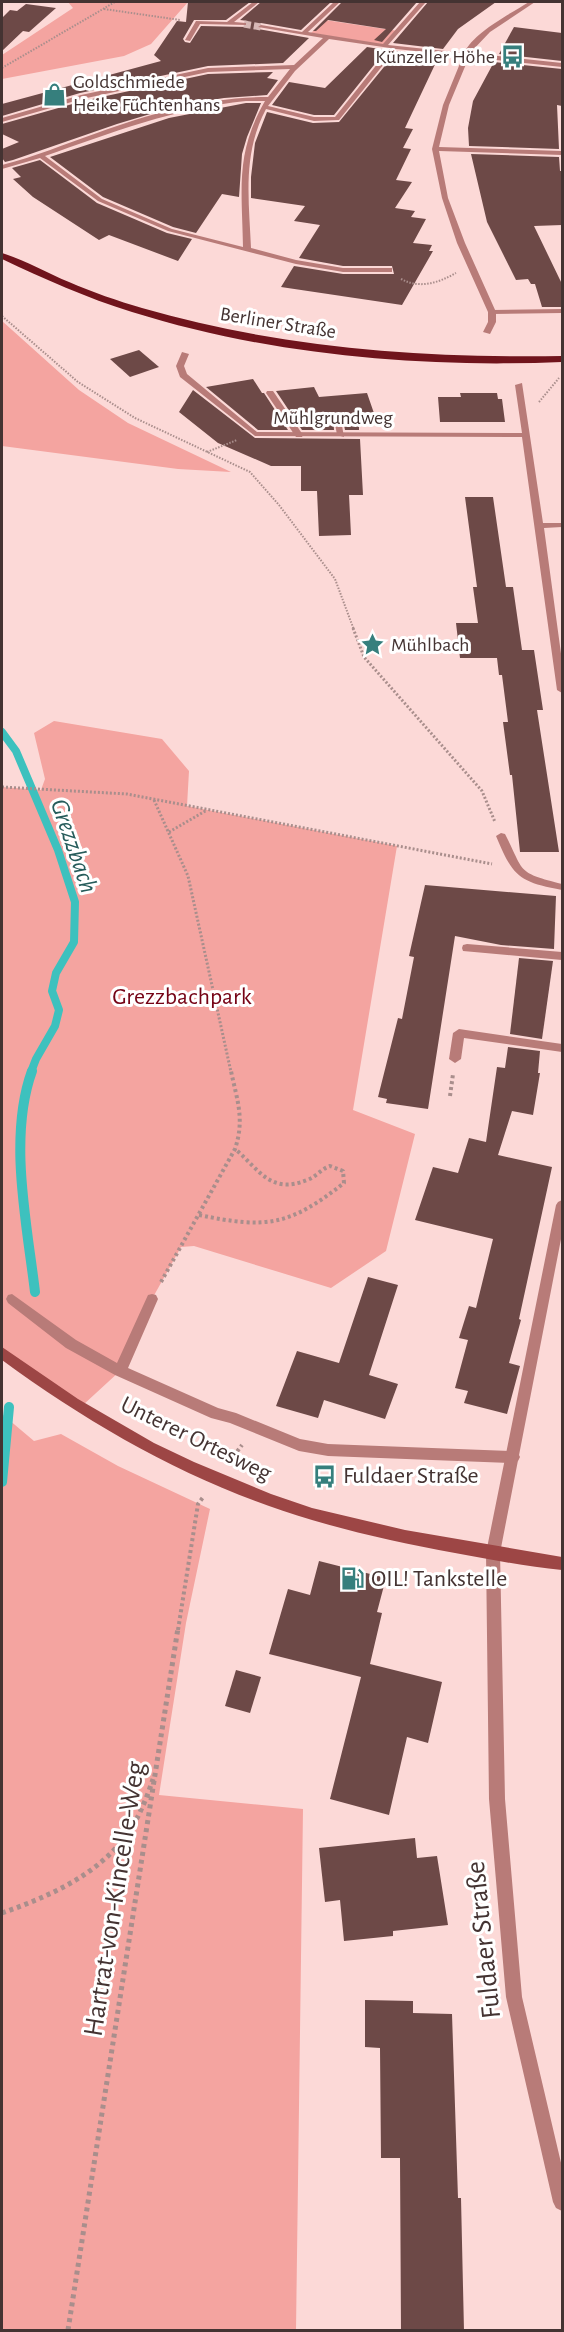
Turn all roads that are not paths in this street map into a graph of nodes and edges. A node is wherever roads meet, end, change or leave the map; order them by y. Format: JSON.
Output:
{"nodes":[{"id":1,"x":256,"y":2,"type":"edge"},
{"id":2,"x":337,"y":2,"type":"edge"},
{"id":3,"x":423,"y":2,"type":"edge"},
{"id":4,"x":532,"y":2,"type":"edge"},
{"id":5,"x":230,"y":22,"type":"junction"},
{"id":6,"x":244,"y":24,"type":"tunnel mouth"},
{"id":7,"x":261,"y":27,"type":"tunnel mouth"},
{"id":8,"x":303,"y":34,"type":"junction"},
{"id":9,"x":327,"y":38,"type":"junction"},
{"id":10,"x":188,"y":40,"type":"dead end"},
{"id":11,"x":384,"y":46,"type":"junction"},
{"id":12,"x":394,"y":47,"type":"junction"},
{"id":13,"x":466,"y":53,"type":"junction"},
{"id":14,"x":562,"y":65,"type":"edge"},
{"id":15,"x":295,"y":67,"type":"junction"},
{"id":16,"x":269,"y":99,"type":"junction"},
{"id":17,"x":264,"y":107,"type":"junction"},
{"id":18,"x":2,"y":120,"type":"edge"},
{"id":19,"x":435,"y":149,"type":"junction"},
{"id":20,"x":562,"y":153,"type":"edge"},
{"id":21,"x":42,"y":157,"type":"junction"},
{"id":22,"x":2,"y":167,"type":"edge"},
{"id":23,"x":247,"y":249,"type":"junction"},
{"id":24,"x":2,"y":256,"type":"edge"},
{"id":25,"x":389,"y":270,"type":"dead end"},
{"id":26,"x":47,"y":289,"type":"dead end"},
{"id":27,"x":69,"y":298,"type":"dead end"},
{"id":28,"x":562,"y":311,"type":"edge"},
{"id":29,"x":492,"y":312,"type":"junction"},
{"id":30,"x":124,"y":318,"type":"dead end"},
{"id":31,"x":487,"y":332,"type":"dead end"},
{"id":32,"x":185,"y":354,"type":"dead end"},
{"id":33,"x":562,"y":359,"type":"edge"},
{"id":34,"x":561,"y":374,"type":"edge"},
{"id":35,"x":519,"y":385,"type":"dead end"},
{"id":36,"x":270,"y":393,"type":"dead end"},
{"id":37,"x":337,"y":420,"type":"dead end"},
{"id":38,"x":299,"y":435,"type":"junction"},
{"id":39,"x":341,"y":435,"type":"junction"},
{"id":40,"x":526,"y":435,"type":"junction"},
{"id":41,"x":539,"y":525,"type":"junction"},
{"id":42,"x":562,"y":525,"type":"edge"},
{"id":43,"x":558,"y":625,"type":"edge"},
{"id":44,"x":562,"y":690,"type":"edge"},
{"id":45,"x":501,"y":836,"type":"road end"},
{"id":46,"x":562,"y":887,"type":"edge"},
{"id":47,"x":467,"y":948,"type":"dead end"},
{"id":48,"x":562,"y":956,"type":"edge"},
{"id":49,"x":562,"y":1048,"type":"edge"},
{"id":50,"x":455,"y":1059,"type":"dead end"},
{"id":51,"x":562,"y":1205,"type":"edge"},
{"id":52,"x":12,"y":1299,"type":"dead end"},
{"id":53,"x":152,"y":1299,"type":"road end"},
{"id":54,"x":2,"y":1353,"type":"edge"},
{"id":55,"x":120,"y":1371,"type":"junction"},
{"id":56,"x":513,"y":1457,"type":"junction"},
{"id":57,"x":493,"y":1553,"type":"junction"},
{"id":58,"x":562,"y":1564,"type":"edge"},
{"id":59,"x":562,"y":2202,"type":"edge"}],
"edges":[{"from":1,"to":5,"type":"street"},
{"from":2,"to":8,"type":"street"},
{"from":3,"to":11,"type":"street"},
{"from":4,"to":13,"type":"street"},
{"from":5,"to":6,"type":"street"},
{"from":5,"to":10,"type":"street"},
{"from":7,"to":8,"type":"street"},
{"from":8,"to":9,"type":"street"},
{"from":9,"to":11,"type":"street"},
{"from":9,"to":15,"type":"street"},
{"from":11,"to":12,"type":"street"},
{"from":12,"to":13,"type":"street"},
{"from":12,"to":17,"type":"street"},
{"from":13,"to":14,"type":"street"},
{"from":13,"to":19,"type":"street"},
{"from":15,"to":16,"type":"street"},
{"from":15,"to":18,"type":"street"},
{"from":16,"to":17,"type":"street"},
{"from":16,"to":21,"type":"street"},
{"from":17,"to":23,"type":"street"},
{"from":19,"to":20,"type":"street"},
{"from":19,"to":29,"type":"street"},
{"from":21,"to":22,"type":"street"},
{"from":21,"to":23,"type":"street"},
{"from":23,"to":25,"type":"street"},
{"from":24,"to":33,"type":"highway","name":"Berliner Straße"},
{"from":26,"to":27,"type":"highway"},
{"from":28,"to":29,"type":"street"},
{"from":29,"to":31,"type":"street"},
{"from":30,"to":34,"type":"highway","name":"Berliner Straße"},
{"from":32,"to":38,"type":"street","name":"Mühlgrundweg"},
{"from":35,"to":40,"type":"street"},
{"from":36,"to":38,"type":"street"},
{"from":37,"to":39,"type":"street"},
{"from":38,"to":39,"type":"street","name":"Mühlgrundweg"},
{"from":39,"to":40,"type":"street","name":"Mühlgrundweg"},
{"from":40,"to":41,"type":"street"},
{"from":41,"to":42,"type":"street"},
{"from":41,"to":43,"type":"street"},
{"from":43,"to":44,"type":"street"},
{"from":45,"to":46,"type":"street"},
{"from":47,"to":48,"type":"street"},
{"from":49,"to":50,"type":"street"},
{"from":51,"to":56,"type":"street","name":"Fuldaer Straße"},
{"from":52,"to":55,"type":"street"},
{"from":53,"to":55,"type":"street"},
{"from":54,"to":57,"type":"main road","name":"Unterer Ortesweg"},
{"from":55,"to":56,"type":"street"},
{"from":56,"to":57,"type":"street","name":"Fuldaer Straße"},
{"from":57,"to":58,"type":"main road","name":"Unterer Ortesweg"},
{"from":57,"to":59,"type":"street","name":"Fuldaer Straße"}]}
